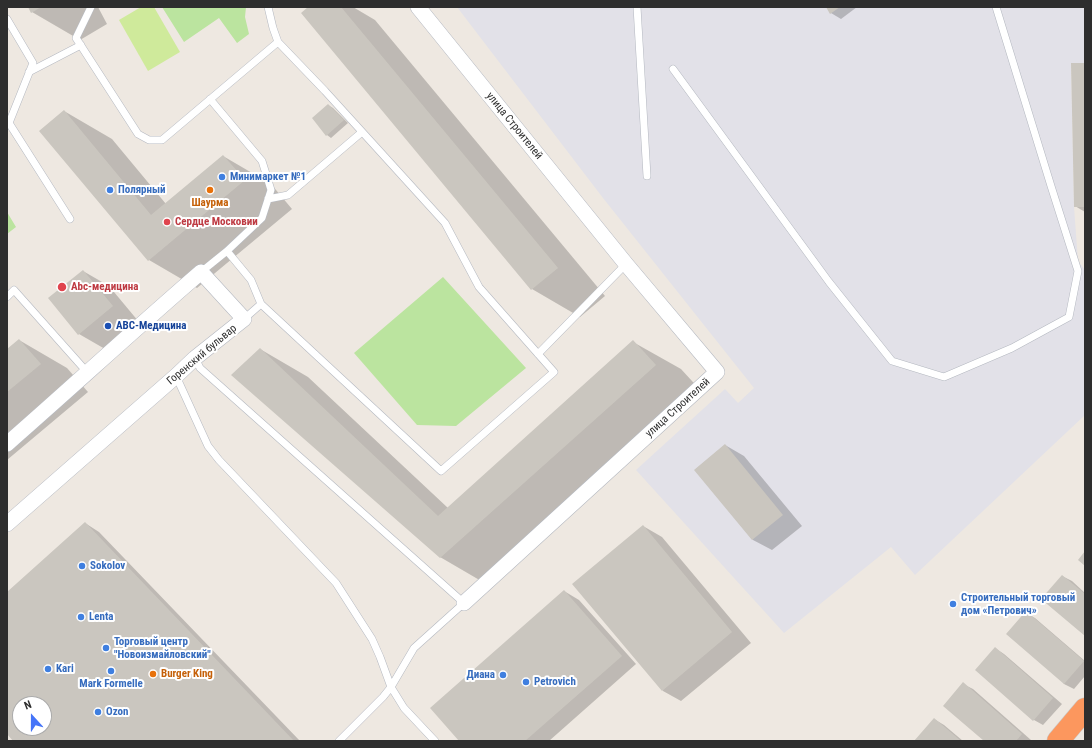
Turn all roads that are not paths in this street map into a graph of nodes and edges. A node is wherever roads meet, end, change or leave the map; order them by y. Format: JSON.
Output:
{"nodes":[{"id":1,"x":92,"y":7,"type":"edge"},
{"id":2,"x":268,"y":7,"type":"edge"},
{"id":3,"x":418,"y":7,"type":"edge"},
{"id":4,"x":636,"y":7,"type":"edge"},
{"id":5,"x":996,"y":7,"type":"edge"},
{"id":6,"x":7,"y":20,"type":"edge"},
{"id":7,"x":278,"y":42,"type":"junction"},
{"id":8,"x":80,"y":45,"type":"junction"},
{"id":9,"x":673,"y":69,"type":"dead end"},
{"id":10,"x":29,"y":72,"type":"junction"},
{"id":11,"x":210,"y":99,"type":"junction"},
{"id":12,"x":362,"y":132,"type":"junction"},
{"id":13,"x":647,"y":176,"type":"dead end"},
{"id":14,"x":268,"y":199,"type":"junction"},
{"id":15,"x":70,"y":219,"type":"dead end"},
{"id":16,"x":227,"y":251,"type":"junction"},
{"id":17,"x":626,"y":264,"type":"junction"},
{"id":18,"x":201,"y":272,"type":"junction"},
{"id":19,"x":7,"y":297,"type":"edge"},
{"id":20,"x":262,"y":304,"type":"junction"},
{"id":21,"x":244,"y":320,"type":"junction"},
{"id":22,"x":538,"y":354,"type":"junction"},
{"id":23,"x":194,"y":358,"type":"junction"},
{"id":24,"x":87,"y":372,"type":"junction"},
{"id":25,"x":176,"y":376,"type":"junction"},
{"id":26,"x":7,"y":444,"type":"edge"},
{"id":27,"x":7,"y":524,"type":"edge"},
{"id":28,"x":464,"y":603,"type":"junction"},
{"id":29,"x":390,"y":687,"type":"junction"},
{"id":30,"x":1085,"y":709,"type":"edge"},
{"id":31,"x":339,"y":741,"type":"edge"},
{"id":32,"x":435,"y":741,"type":"edge"},
{"id":33,"x":1058,"y":741,"type":"edge"}],
"edges":[{"from":1,"to":8,"type":"lane"},
{"from":2,"to":7,"type":"lane"},
{"from":3,"to":17,"type":"street","name":"улица Строителей"},
{"from":4,"to":13,"type":"lane"},
{"from":5,"to":9,"type":"lane"},
{"from":6,"to":10,"type":"lane"},
{"from":7,"to":11,"type":"lane"},
{"from":7,"to":12,"type":"lane"},
{"from":8,"to":10,"type":"lane"},
{"from":8,"to":11,"type":"lane"},
{"from":10,"to":15,"type":"lane"},
{"from":11,"to":14,"type":"lane"},
{"from":12,"to":14,"type":"lane"},
{"from":12,"to":22,"type":"lane"},
{"from":14,"to":16,"type":"lane"},
{"from":16,"to":18,"type":"lane"},
{"from":16,"to":20,"type":"lane"},
{"from":17,"to":22,"type":"lane"},
{"from":17,"to":28,"type":"street","name":"улица Строителей"},
{"from":18,"to":21,"type":"street","name":"Горенский бульвар"},
{"from":18,"to":24,"type":"street"},
{"from":19,"to":24,"type":"lane"},
{"from":20,"to":21,"type":"lane"},
{"from":20,"to":22,"type":"lane"},
{"from":21,"to":23,"type":"street","name":"Горенский бульвар"},
{"from":23,"to":25,"type":"street","name":"Горенский бульвар"},
{"from":23,"to":28,"type":"lane"},
{"from":24,"to":26,"type":"street"},
{"from":25,"to":27,"type":"street","name":"Горенский бульвар"},
{"from":25,"to":29,"type":"lane"},
{"from":28,"to":29,"type":"lane","name":"улица Строителей"},
{"from":29,"to":31,"type":"lane","name":"улица Строителей"},
{"from":29,"to":32,"type":"lane"},
{"from":30,"to":33,"type":"highway"}]}
